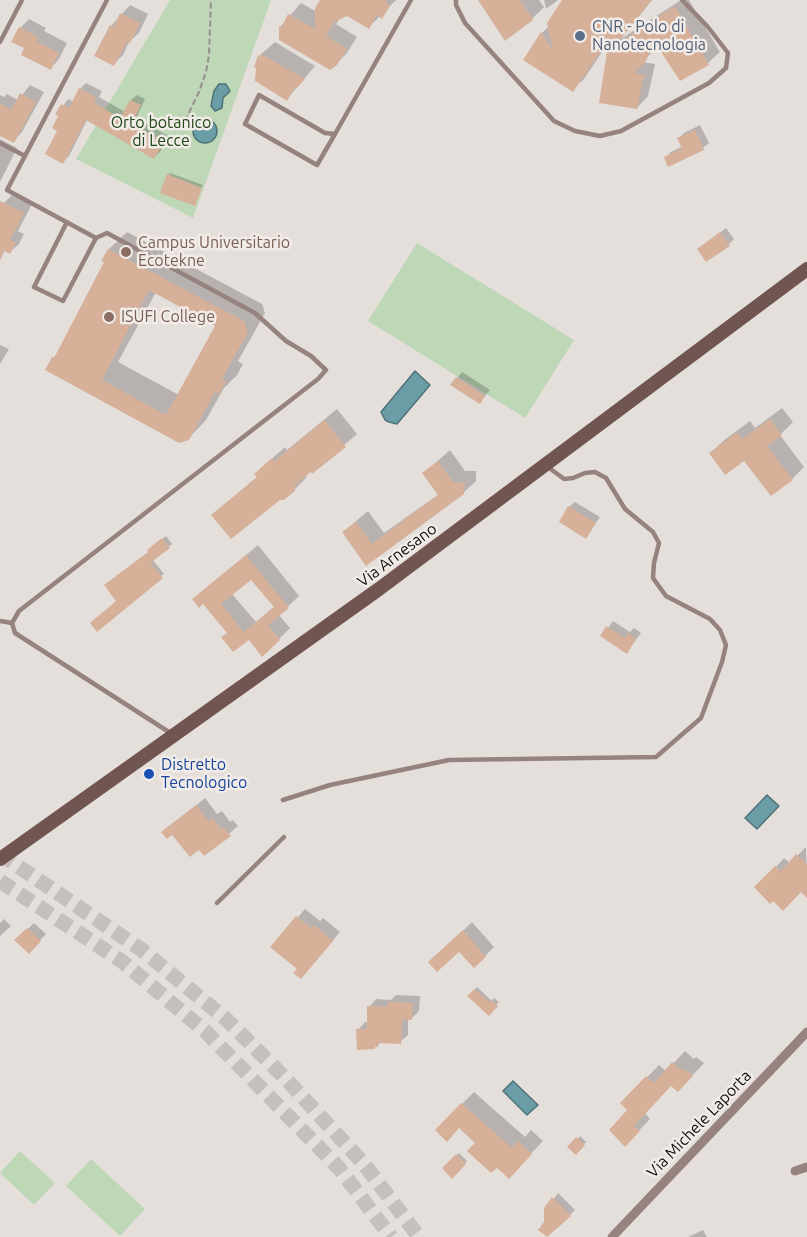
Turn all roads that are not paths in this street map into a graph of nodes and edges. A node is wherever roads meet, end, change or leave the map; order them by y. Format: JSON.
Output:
{"nodes":[{"id":1,"x":22,"y":0,"type":"edge"},
{"id":2,"x":107,"y":0,"type":"edge"},
{"id":3,"x":411,"y":0,"type":"edge"},
{"id":4,"x":456,"y":0,"type":"edge"},
{"id":5,"x":682,"y":0,"type":"edge"},
{"id":6,"x":0,"y":42,"type":"edge"},
{"id":7,"x":335,"y":134,"type":"junction"},
{"id":8,"x":0,"y":143,"type":"edge"},
{"id":9,"x":25,"y":156,"type":"junction"},
{"id":10,"x":67,"y":222,"type":"junction"},
{"id":11,"x":96,"y":238,"type":"junction"},
{"id":12,"x":807,"y":270,"type":"edge"},
{"id":13,"x":546,"y":465,"type":"junction"},
{"id":14,"x":0,"y":621,"type":"edge"},
{"id":15,"x":12,"y":624,"type":"junction"},
{"id":16,"x":174,"y":735,"type":"junction"},
{"id":17,"x":283,"y":800,"type":"dead end"},
{"id":18,"x":284,"y":837,"type":"dead end"},
{"id":19,"x":0,"y":859,"type":"edge"},
{"id":20,"x":217,"y":903,"type":"dead end"},
{"id":21,"x":807,"y":1032,"type":"edge"},
{"id":22,"x":807,"y":1167,"type":"edge"},
{"id":23,"x":795,"y":1171,"type":"dead end"},
{"id":24,"x":612,"y":1237,"type":"edge"}],
"edges":[{"from":1,"to":6,"type":"lane"},
{"from":2,"to":9,"type":"lane"},
{"from":3,"to":7,"type":"lane"},
{"from":4,"to":5,"type":"lane"},
{"from":7,"to":7,"type":"lane"},
{"from":8,"to":9,"type":"lane"},
{"from":9,"to":10,"type":"lane"},
{"from":10,"to":11,"type":"lane"},
{"from":10,"to":11,"type":"lane"},
{"from":11,"to":15,"type":"lane"},
{"from":12,"to":13,"type":"main road","name":"Via Arnesano"},
{"from":13,"to":16,"type":"main road","name":"Via Arnesano"},
{"from":13,"to":17,"type":"lane"},
{"from":14,"to":15,"type":"lane"},
{"from":15,"to":16,"type":"lane"},
{"from":16,"to":19,"type":"main road","name":"Via Arnesano"},
{"from":18,"to":20,"type":"lane"},
{"from":21,"to":24,"type":"street","name":"Via Michele Laporta"},
{"from":22,"to":23,"type":"street"}]}
